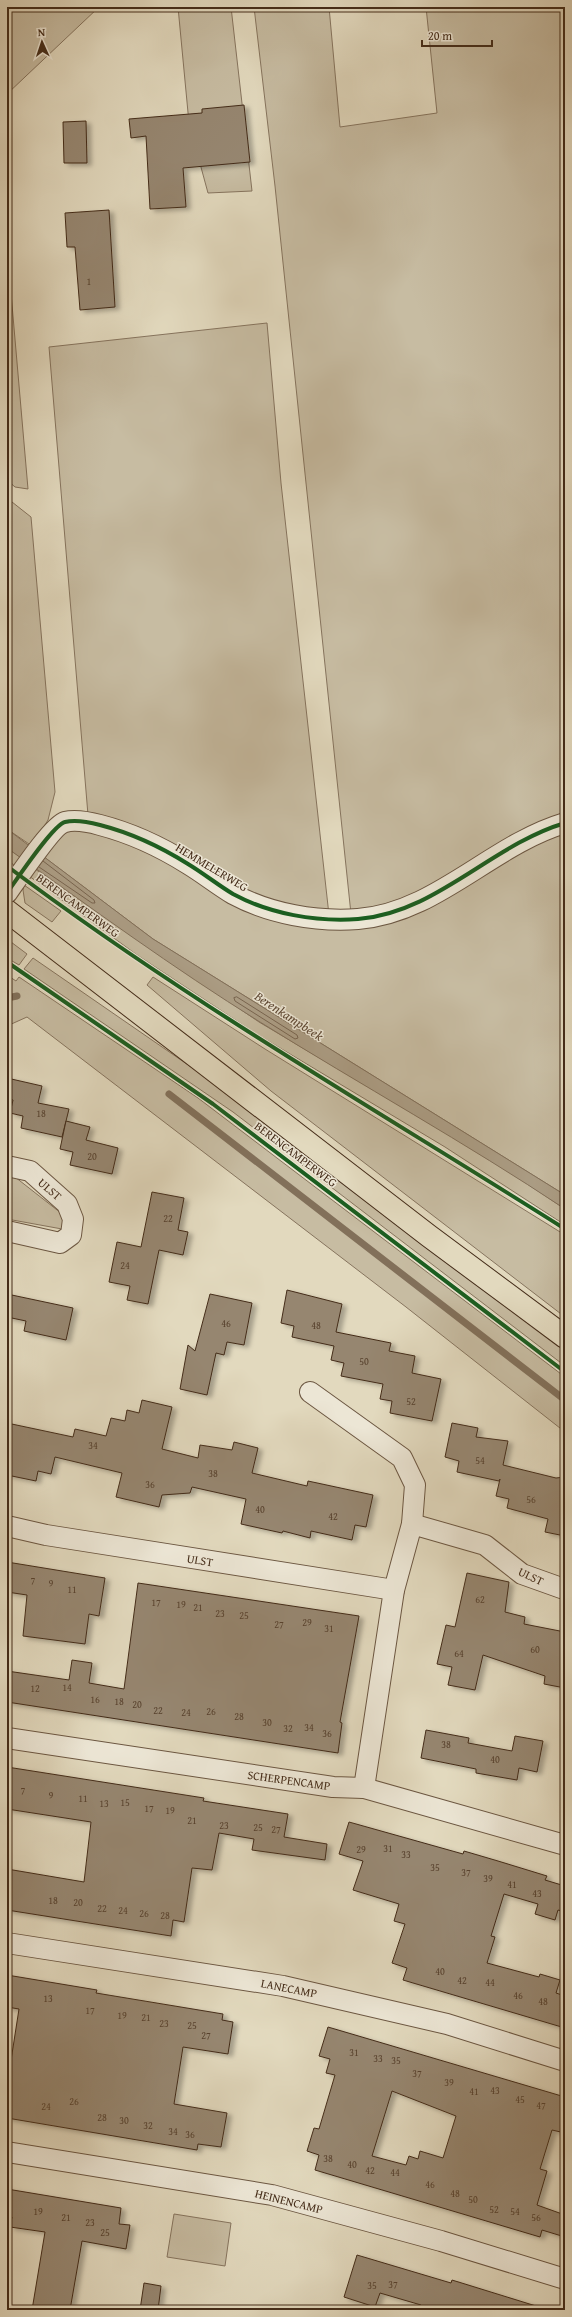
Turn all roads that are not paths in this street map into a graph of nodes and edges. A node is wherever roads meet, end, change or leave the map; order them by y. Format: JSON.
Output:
{"nodes":[{"id":1,"x":565,"y":823,"type":"edge"},
{"id":2,"x":7,"y":893,"type":"edge"},
{"id":3,"x":7,"y":911,"type":"edge"},
{"id":4,"x":7,"y":1166,"type":"edge"},
{"id":5,"x":7,"y":1231,"type":"edge"},
{"id":6,"x":565,"y":1337,"type":"edge"},
{"id":7,"x":310,"y":1392,"type":"dead end"},
{"id":8,"x":412,"y":1524,"type":"junction"},
{"id":9,"x":7,"y":1526,"type":"edge"},
{"id":10,"x":564,"y":1589,"type":"dead end"},
{"id":11,"x":394,"y":1590,"type":"junction"},
{"id":12,"x":7,"y":1738,"type":"edge"},
{"id":13,"x":364,"y":1788,"type":"junction"},
{"id":14,"x":565,"y":1845,"type":"edge"},
{"id":15,"x":7,"y":1944,"type":"edge"},
{"id":16,"x":565,"y":2061,"type":"edge"},
{"id":17,"x":7,"y":2152,"type":"edge"},
{"id":18,"x":565,"y":2279,"type":"edge"}],
"edges":[{"from":1,"to":2,"type":"street","name":"HEMMELERWEG"},
{"from":3,"to":6,"type":"main road","name":"BERENCAMPERWEG"},
{"from":4,"to":5,"type":"street","name":"ULST"},
{"from":7,"to":8,"type":"street"},
{"from":8,"to":10,"type":"street","name":"ULST"},
{"from":8,"to":11,"type":"street"},
{"from":9,"to":11,"type":"street","name":"ULST"},
{"from":11,"to":13,"type":"street"},
{"from":12,"to":13,"type":"street","name":"SCHERPENCAMP"},
{"from":13,"to":14,"type":"street","name":"SCHERPENCAMP"},
{"from":15,"to":16,"type":"street","name":"LANECAMP"},
{"from":17,"to":18,"type":"street","name":"HEINENCAMP"}]}
